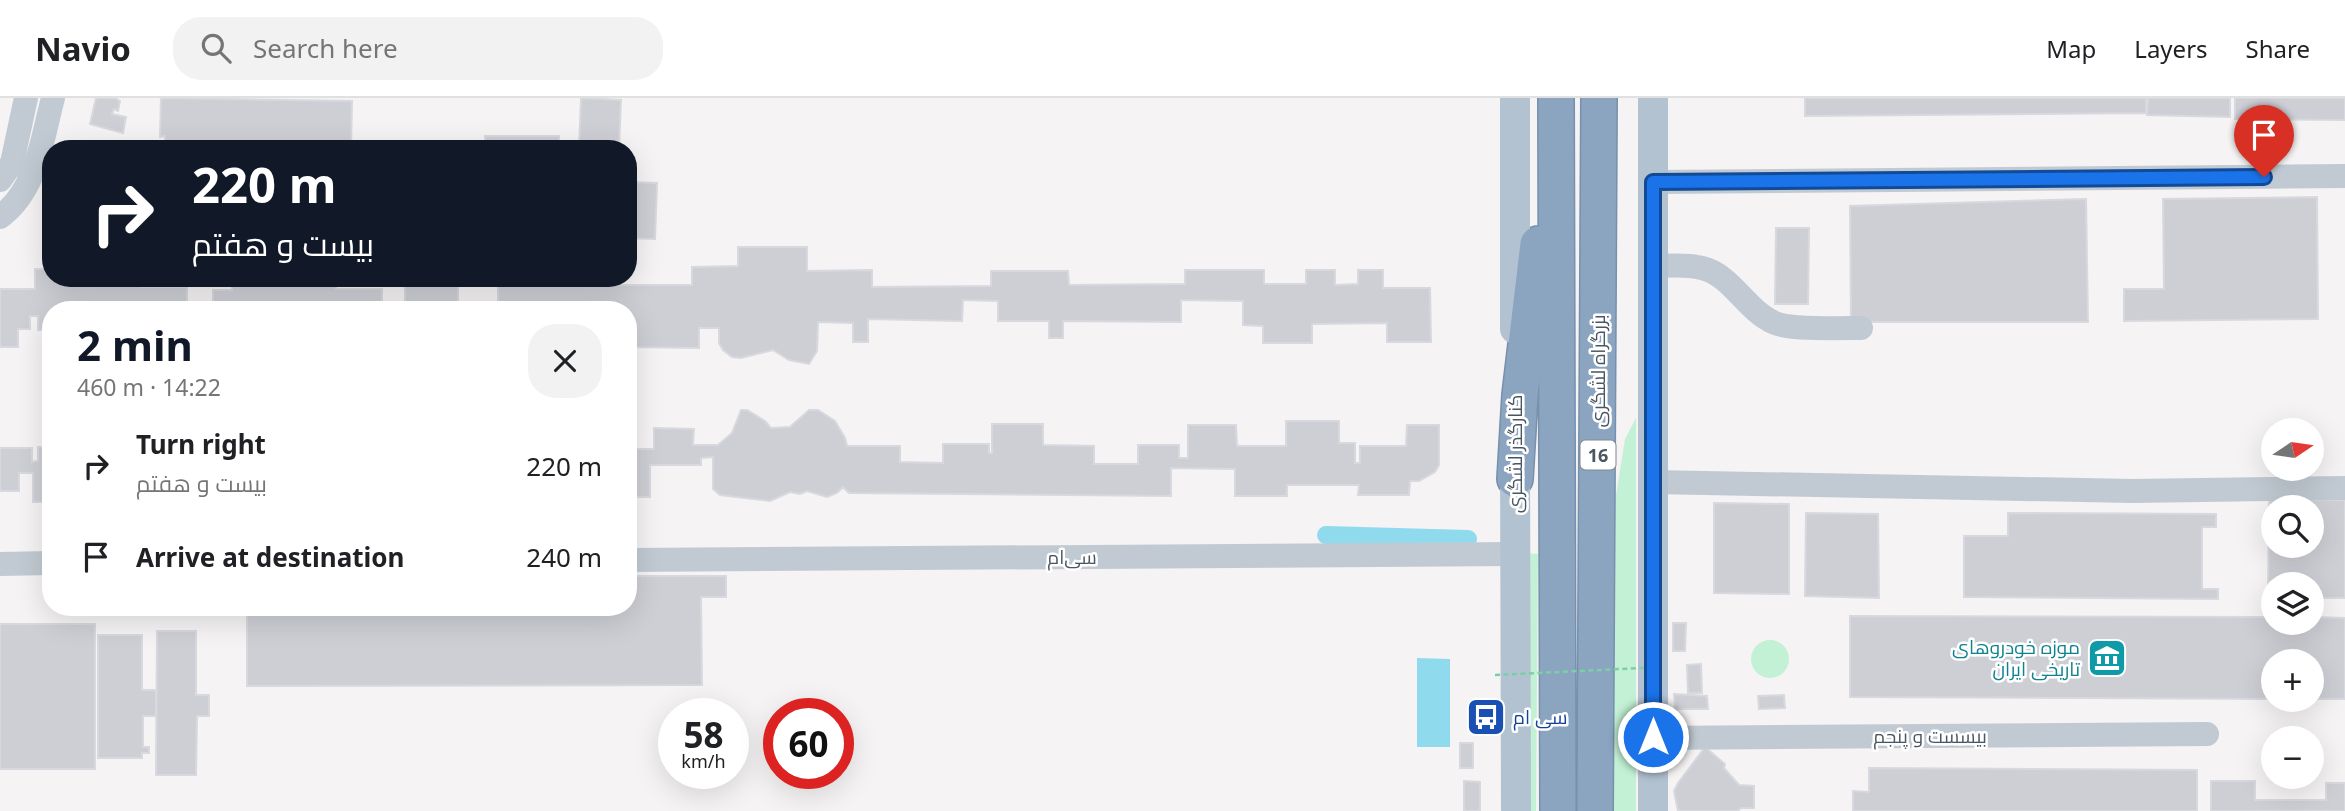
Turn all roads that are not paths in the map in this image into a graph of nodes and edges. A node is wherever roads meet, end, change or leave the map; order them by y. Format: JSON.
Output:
{"nodes":[{"id":1,"x":26,"y":98,"type":"edge"},
{"id":2,"x":53,"y":98,"type":"edge"},
{"id":3,"x":1515,"y":98,"type":"edge"},
{"id":4,"x":1555,"y":98,"type":"edge"},
{"id":5,"x":1599,"y":98,"type":"edge"},
{"id":6,"x":1653,"y":98,"type":"edge"},
{"id":7,"x":2345,"y":176,"type":"edge"},
{"id":8,"x":0,"y":180,"type":"edge"},
{"id":9,"x":1653,"y":182,"type":"junction"},
{"id":10,"x":0,"y":217,"type":"edge"},
{"id":11,"x":1653,"y":266,"type":"junction"},
{"id":12,"x":1861,"y":328,"type":"dead end"},
{"id":13,"x":1515,"y":479,"type":"junction"},
{"id":14,"x":1653,"y":482,"type":"junction"},
{"id":15,"x":2345,"y":488,"type":"edge"},
{"id":16,"x":1515,"y":554,"type":"junction"},
{"id":17,"x":637,"y":560,"type":"edge"},
{"id":18,"x":42,"y":563,"type":"edge"},
{"id":19,"x":0,"y":564,"type":"edge"},
{"id":20,"x":2207,"y":734,"type":"dead end"},
{"id":21,"x":1653,"y":737,"type":"junction"},
{"id":22,"x":1516,"y":811,"type":"edge"},
{"id":23,"x":1558,"y":811,"type":"edge"},
{"id":24,"x":1595,"y":811,"type":"edge"},
{"id":25,"x":1653,"y":811,"type":"edge"}],
"edges":[{"from":1,"to":8,"type":"street"},
{"from":2,"to":10,"type":"street"},
{"from":3,"to":13,"type":"main road","name":"کنارگذر لشگری"},
{"from":4,"to":13,"type":"highway"},
{"from":4,"to":23,"type":"highway","number":"16"},
{"from":5,"to":24,"type":"highway","name":"بزرگراه لشگری","number":"16"},
{"from":6,"to":9,"type":"main road"},
{"from":7,"to":9,"type":"street"},
{"from":9,"to":11,"type":"main road"},
{"from":11,"to":12,"type":"street"},
{"from":11,"to":14,"type":"main road"},
{"from":13,"to":16,"type":"main road","name":"کنارگذر لشگری"},
{"from":14,"to":15,"type":"street"},
{"from":14,"to":21,"type":"main road"},
{"from":16,"to":17,"type":"street","name":"سی‌ام"},
{"from":16,"to":22,"type":"main road","name":"کنارگذر لشگری"},
{"from":18,"to":19,"type":"street"},
{"from":20,"to":21,"type":"street","name":"بیسست و پنجم"},
{"from":21,"to":25,"type":"main road"}]}
